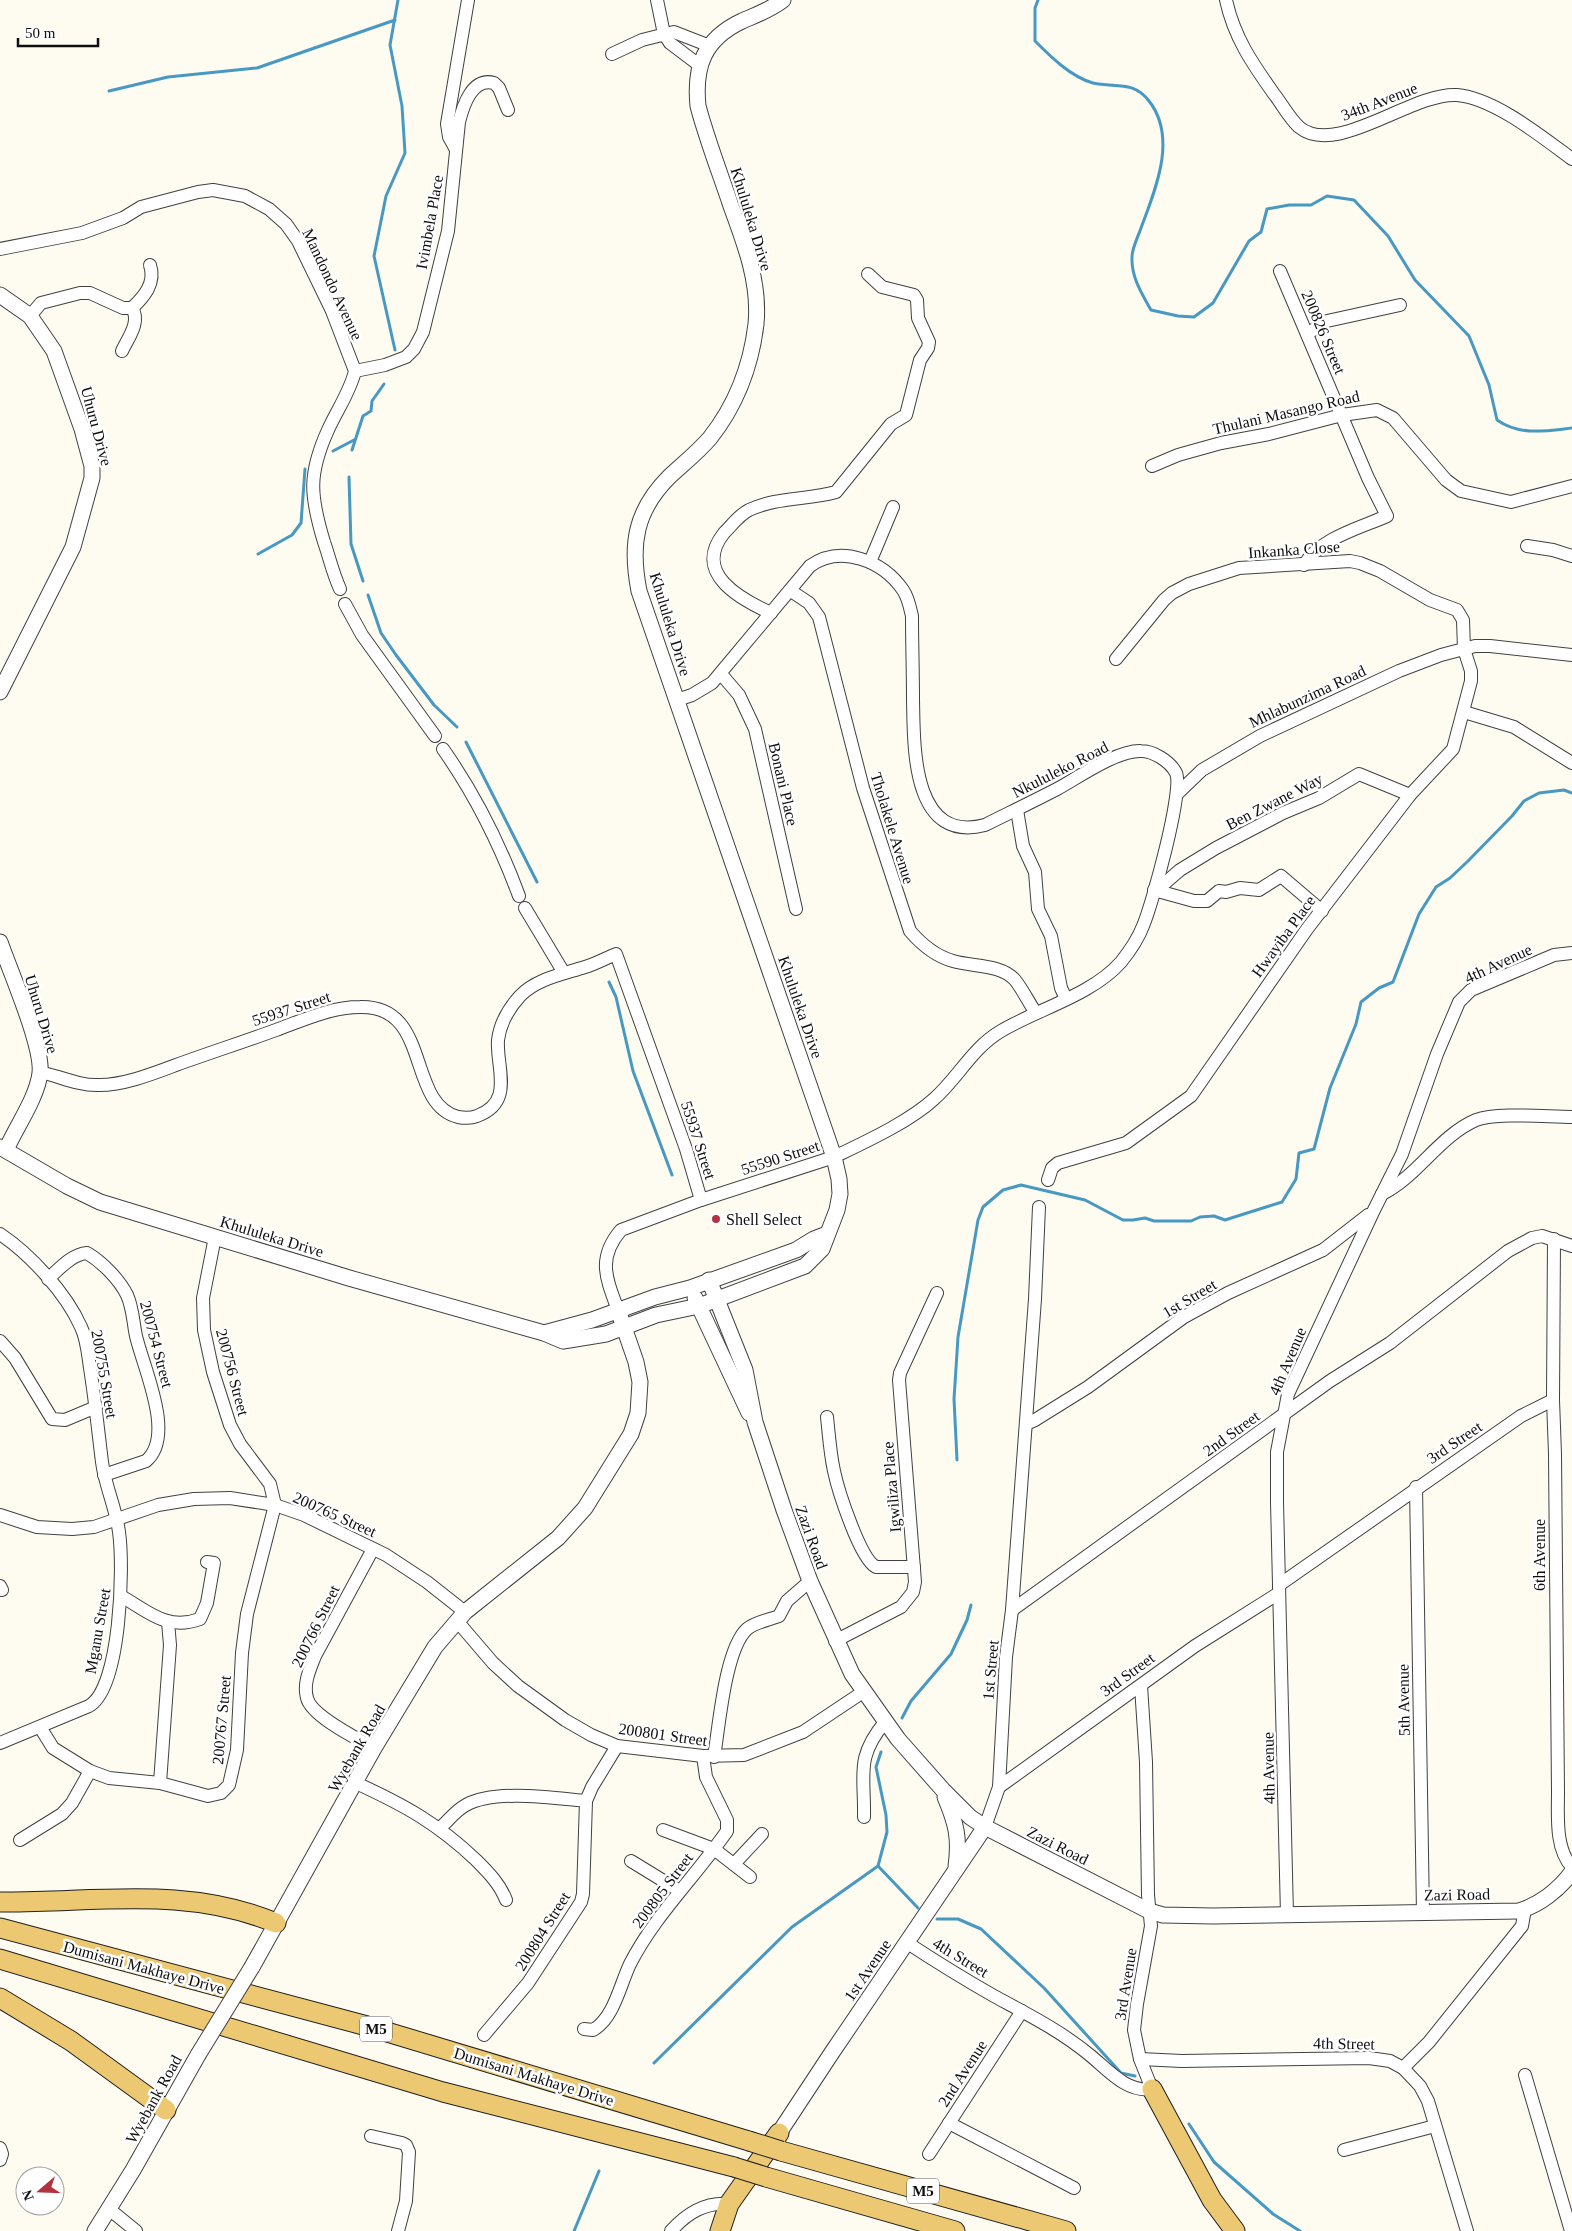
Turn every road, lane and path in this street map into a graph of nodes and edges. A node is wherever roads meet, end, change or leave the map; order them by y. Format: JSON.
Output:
{"nodes":[{"id":1,"x":468,"y":0,"type":"edge"},
{"id":2,"x":657,"y":0,"type":"edge"},
{"id":3,"x":783,"y":0,"type":"edge"},
{"id":4,"x":1226,"y":0,"type":"edge"},
{"id":5,"x":664,"y":34,"type":"junction"},
{"id":6,"x":710,"y":46,"type":"junction"},
{"id":7,"x":612,"y":54,"type":"dead end"},
{"id":8,"x":699,"y":65,"type":"junction"},
{"id":9,"x":508,"y":110,"type":"dead end"},
{"id":10,"x":455,"y":148,"type":"junction"},
{"id":11,"x":1572,"y":159,"type":"edge"},
{"id":12,"x":0,"y":249,"type":"edge"},
{"id":13,"x":150,"y":265,"type":"dead end"},
{"id":14,"x":1280,"y":271,"type":"dead end"},
{"id":15,"x":868,"y":274,"type":"dead end"},
{"id":16,"x":0,"y":295,"type":"edge"},
{"id":17,"x":1400,"y":305,"type":"dead end"},
{"id":18,"x":132,"y":308,"type":"junction"},
{"id":19,"x":30,"y":316,"type":"junction"},
{"id":20,"x":1307,"y":334,"type":"junction"},
{"id":21,"x":122,"y":351,"type":"dead end"},
{"id":22,"x":355,"y":371,"type":"junction"},
{"id":23,"x":1342,"y":415,"type":"junction"},
{"id":24,"x":1152,"y":466,"type":"dead end"},
{"id":25,"x":1572,"y":486,"type":"edge"},
{"id":26,"x":893,"y":507,"type":"dead end"},
{"id":27,"x":1526,"y":546,"type":"dead end"},
{"id":28,"x":1572,"y":556,"type":"edge"},
{"id":29,"x":870,"y":562,"type":"junction"},
{"id":30,"x":1304,"y":565,"type":"junction"},
{"id":31,"x":340,"y":589,"type":"dead end"},
{"id":32,"x":790,"y":591,"type":"junction"},
{"id":33,"x":346,"y":604,"type":"dead end"},
{"id":34,"x":771,"y":613,"type":"junction"},
{"id":35,"x":1464,"y":649,"type":"junction"},
{"id":36,"x":1572,"y":654,"type":"edge"},
{"id":37,"x":1116,"y":659,"type":"dead end"},
{"id":38,"x":721,"y":674,"type":"junction"},
{"id":39,"x":0,"y":692,"type":"edge"},
{"id":40,"x":677,"y":700,"type":"junction"},
{"id":41,"x":1464,"y":712,"type":"junction"},
{"id":42,"x":435,"y":736,"type":"dead end"},
{"id":43,"x":443,"y":749,"type":"dead end"},
{"id":44,"x":1572,"y":763,"type":"edge"},
{"id":45,"x":1177,"y":794,"type":"junction"},
{"id":46,"x":1410,"y":795,"type":"junction"},
{"id":47,"x":1017,"y":810,"type":"junction"},
{"id":48,"x":1155,"y":888,"type":"junction"},
{"id":49,"x":796,"y":909,"type":"dead end"},
{"id":50,"x":1322,"y":910,"type":"junction"},
{"id":51,"x":0,"y":942,"type":"edge"},
{"id":52,"x":1572,"y":953,"type":"edge"},
{"id":53,"x":564,"y":973,"type":"junction"},
{"id":54,"x":1066,"y":999,"type":"junction"},
{"id":55,"x":1036,"y":1013,"type":"junction"},
{"id":56,"x":40,"y":1072,"type":"junction"},
{"id":57,"x":1572,"y":1117,"type":"edge"},
{"id":58,"x":3,"y":1148,"type":"edge"},
{"id":59,"x":834,"y":1157,"type":"junction"},
{"id":60,"x":1048,"y":1180,"type":"dead end"},
{"id":61,"x":1382,"y":1194,"type":"junction"},
{"id":62,"x":701,"y":1200,"type":"junction"},
{"id":63,"x":1039,"y":1207,"type":"dead end"},
{"id":64,"x":1374,"y":1210,"type":"junction"},
{"id":65,"x":0,"y":1234,"type":"edge"},
{"id":66,"x":827,"y":1234,"type":"junction"},
{"id":67,"x":215,"y":1237,"type":"junction"},
{"id":68,"x":1554,"y":1240,"type":"junction"},
{"id":69,"x":1572,"y":1246,"type":"edge"},
{"id":70,"x":48,"y":1279,"type":"junction"},
{"id":71,"x":709,"y":1280,"type":"junction"},
{"id":72,"x":690,"y":1288,"type":"junction"},
{"id":73,"x":937,"y":1293,"type":"dead end"},
{"id":74,"x":717,"y":1300,"type":"junction"},
{"id":75,"x":700,"y":1306,"type":"junction"},
{"id":76,"x":618,"y":1310,"type":"junction"},
{"id":77,"x":625,"y":1328,"type":"junction"},
{"id":78,"x":544,"y":1332,"type":"junction"},
{"id":79,"x":0,"y":1341,"type":"edge"},
{"id":80,"x":1553,"y":1400,"type":"junction"},
{"id":81,"x":96,"y":1407,"type":"junction"},
{"id":82,"x":1284,"y":1414,"type":"junction"},
{"id":83,"x":826,"y":1417,"type":"dead end"},
{"id":84,"x":755,"y":1422,"type":"junction"},
{"id":85,"x":1026,"y":1424,"type":"junction"},
{"id":86,"x":104,"y":1475,"type":"junction"},
{"id":87,"x":1416,"y":1488,"type":"junction"},
{"id":88,"x":275,"y":1505,"type":"junction"},
{"id":89,"x":0,"y":1515,"type":"edge"},
{"id":90,"x":116,"y":1520,"type":"junction"},
{"id":91,"x":373,"y":1549,"type":"junction"},
{"id":92,"x":207,"y":1562,"type":"dead end"},
{"id":93,"x":914,"y":1567,"type":"junction"},
{"id":94,"x":810,"y":1581,"type":"junction"},
{"id":95,"x":1279,"y":1589,"type":"junction"},
{"id":96,"x":122,"y":1596,"type":"junction"},
{"id":97,"x":1012,"y":1610,"type":"junction"},
{"id":98,"x":461,"y":1616,"type":"junction"},
{"id":99,"x":168,"y":1622,"type":"junction"},
{"id":100,"x":835,"y":1641,"type":"junction"},
{"id":101,"x":1141,"y":1686,"type":"junction"},
{"id":102,"x":863,"y":1692,"type":"junction"},
{"id":103,"x":885,"y":1722,"type":"junction"},
{"id":104,"x":40,"y":1727,"type":"junction"},
{"id":105,"x":0,"y":1742,"type":"edge"},
{"id":106,"x":618,"y":1746,"type":"junction"},
{"id":107,"x":374,"y":1748,"type":"junction"},
{"id":108,"x":708,"y":1757,"type":"junction"},
{"id":109,"x":90,"y":1771,"type":"junction"},
{"id":110,"x":160,"y":1783,"type":"junction"},
{"id":111,"x":356,"y":1783,"type":"junction"},
{"id":112,"x":999,"y":1787,"type":"junction"},
{"id":113,"x":943,"y":1790,"type":"junction"},
{"id":114,"x":586,"y":1801,"type":"junction"},
{"id":115,"x":864,"y":1817,"type":"dead end"},
{"id":116,"x":985,"y":1827,"type":"junction"},
{"id":117,"x":440,"y":1828,"type":"junction"},
{"id":118,"x":663,"y":1830,"type":"dead end"},
{"id":119,"x":762,"y":1834,"type":"dead end"},
{"id":120,"x":20,"y":1840,"type":"dead end"},
{"id":121,"x":714,"y":1849,"type":"junction"},
{"id":122,"x":632,"y":1861,"type":"dead end"},
{"id":123,"x":734,"y":1864,"type":"junction"},
{"id":124,"x":1572,"y":1867,"type":"edge"},
{"id":125,"x":955,"y":1870,"type":"junction"},
{"id":126,"x":1572,"y":1872,"type":"edge"},
{"id":127,"x":750,"y":1877,"type":"dead end"},
{"id":128,"x":680,"y":1891,"type":"junction"},
{"id":129,"x":506,"y":1900,"type":"dead end"},
{"id":130,"x":0,"y":1902,"type":"edge"},
{"id":131,"x":1526,"y":1909,"type":"junction"},
{"id":132,"x":1149,"y":1911,"type":"junction"},
{"id":133,"x":1423,"y":1912,"type":"junction"},
{"id":134,"x":1287,"y":1915,"type":"junction"},
{"id":135,"x":276,"y":1923,"type":"junction"},
{"id":136,"x":0,"y":1928,"type":"edge"},
{"id":137,"x":906,"y":1942,"type":"junction"},
{"id":138,"x":0,"y":1959,"type":"edge"},
{"id":139,"x":0,"y":1998,"type":"edge"},
{"id":140,"x":1022,"y":2011,"type":"junction"},
{"id":141,"x":584,"y":2029,"type":"dead end"},
{"id":142,"x":484,"y":2035,"type":"dead end"},
{"id":143,"x":1140,"y":2059,"type":"junction"},
{"id":144,"x":1402,"y":2068,"type":"junction"},
{"id":145,"x":1525,"y":2075,"type":"dead end"},
{"id":146,"x":1152,"y":2089,"type":"junction"},
{"id":147,"x":166,"y":2110,"type":"junction"},
{"id":148,"x":948,"y":2123,"type":"junction"},
{"id":149,"x":1435,"y":2126,"type":"junction"},
{"id":150,"x":371,"y":2136,"type":"dead end"},
{"id":151,"x":780,"y":2142,"type":"junction"},
{"id":152,"x":0,"y":2148,"type":"edge"},
{"id":153,"x":1344,"y":2150,"type":"dead end"},
{"id":154,"x":929,"y":2154,"type":"dead end"},
{"id":155,"x":0,"y":2160,"type":"edge"},
{"id":156,"x":1074,"y":2188,"type":"dead end"},
{"id":157,"x":730,"y":2204,"type":"junction"},
{"id":158,"x":109,"y":2209,"type":"junction"},
{"id":159,"x":95,"y":2231,"type":"edge"},
{"id":160,"x":136,"y":2231,"type":"edge"},
{"id":161,"x":398,"y":2231,"type":"edge"},
{"id":162,"x":671,"y":2231,"type":"edge"},
{"id":163,"x":720,"y":2231,"type":"edge"},
{"id":164,"x":955,"y":2231,"type":"edge"},
{"id":165,"x":1066,"y":2231,"type":"edge"},
{"id":166,"x":1235,"y":2231,"type":"edge"},
{"id":167,"x":1467,"y":2231,"type":"edge"},
{"id":168,"x":1571,"y":2231,"type":"edge"}],
"edges":[{"from":1,"to":10,"type":"street"},
{"from":2,"to":5,"type":"street"},
{"from":3,"to":6,"type":"street"},
{"from":4,"to":11,"type":"street","name":"34th Avenue"},
{"from":5,"to":6,"type":"street"},
{"from":5,"to":7,"type":"street"},
{"from":5,"to":8,"type":"street"},
{"from":6,"to":8,"type":"street","name":"Khululeka Drive"},
{"from":8,"to":40,"type":"street","name":"Khululeka Drive"},
{"from":9,"to":10,"type":"street","name":"Ivimbela Place"},
{"from":10,"to":22,"type":"street","name":"Ivimbela Place"},
{"from":12,"to":22,"type":"street","name":"Mandondo Avenue"},
{"from":13,"to":18,"type":"street"},
{"from":14,"to":20,"type":"street","name":"200826 Street"},
{"from":15,"to":34,"type":"street"},
{"from":16,"to":19,"type":"street","name":"Uhuru Drive"},
{"from":17,"to":20,"type":"street"},
{"from":18,"to":19,"type":"street"},
{"from":18,"to":21,"type":"street"},
{"from":19,"to":39,"type":"street","name":"Uhuru Drive"},
{"from":20,"to":23,"type":"street","name":"200826 Street"},
{"from":22,"to":31,"type":"street"},
{"from":23,"to":24,"type":"street","name":"Thulani Masango Road"},
{"from":23,"to":25,"type":"street","name":"Thulani Masango Road"},
{"from":23,"to":30,"type":"street","name":"200826 Street"},
{"from":26,"to":29,"type":"street"},
{"from":27,"to":28,"type":"street"},
{"from":29,"to":32,"type":"street","name":"Nkululeko Road"},
{"from":29,"to":47,"type":"street","name":"Nkululeko Road"},
{"from":30,"to":35,"type":"street","name":"Inkanka Close"},
{"from":30,"to":37,"type":"street","name":"Inkanka Close"},
{"from":32,"to":34,"type":"street","name":"Nkululeko Road"},
{"from":32,"to":55,"type":"street","name":"Tholakele Avenue"},
{"from":33,"to":42,"type":"street"},
{"from":34,"to":38,"type":"street","name":"Nkululeko Road"},
{"from":35,"to":36,"type":"street","name":"Mhlabunzima Road"},
{"from":35,"to":41,"type":"street","name":"Hwayiba Place"},
{"from":35,"to":45,"type":"street","name":"Mhlabunzima Road"},
{"from":38,"to":40,"type":"street","name":"Nkululeko Road"},
{"from":38,"to":49,"type":"street","name":"Bonani Place"},
{"from":40,"to":59,"type":"street","name":"Khululeka Drive"},
{"from":41,"to":44,"type":"street"},
{"from":41,"to":46,"type":"street","name":"Hwayiba Place"},
{"from":43,"to":53,"type":"street"},
{"from":45,"to":47,"type":"street","name":"Nkululeko Road"},
{"from":45,"to":48,"type":"street","name":"Nkululeko Road"},
{"from":46,"to":48,"type":"street","name":"Ben Zwane Way"},
{"from":46,"to":50,"type":"street","name":"Hwayiba Place"},
{"from":47,"to":54,"type":"street"},
{"from":48,"to":50,"type":"street"},
{"from":48,"to":54,"type":"street","name":"Nkululeko Road"},
{"from":50,"to":60,"type":"street","name":"Hwayiba Place"},
{"from":51,"to":56,"type":"street","name":"Uhuru Drive"},
{"from":52,"to":61,"type":"street","name":"4th Avenue"},
{"from":53,"to":56,"type":"street","name":"55937 Street"},
{"from":53,"to":62,"type":"street","name":"55937 Street"},
{"from":54,"to":55,"type":"street","name":"Nkululeko Road"},
{"from":55,"to":59,"type":"street","name":"Nkululeko Road"},
{"from":56,"to":58,"type":"street","name":"Uhuru Drive"},
{"from":57,"to":61,"type":"street"},
{"from":58,"to":67,"type":"street","name":"Khululeka Drive"},
{"from":59,"to":62,"type":"street","name":"55590 Street"},
{"from":59,"to":66,"type":"street","name":"Khululeka Drive"},
{"from":61,"to":64,"type":"street","name":"4th Avenue"},
{"from":62,"to":76,"type":"street","name":"55590 Street"},
{"from":63,"to":85,"type":"street","name":"1st Street"},
{"from":64,"to":82,"type":"street","name":"4th Avenue"},
{"from":64,"to":85,"type":"street","name":"1st Street"},
{"from":65,"to":70,"type":"street","name":"200755 Street"},
{"from":66,"to":71,"type":"street","name":"Khululeka Drive"},
{"from":66,"to":74,"type":"street","name":"Khululeka Drive"},
{"from":67,"to":78,"type":"street","name":"Khululeka Drive"},
{"from":67,"to":88,"type":"street","name":"200756 Street"},
{"from":68,"to":69,"type":"street","name":"2nd Street"},
{"from":68,"to":80,"type":"street","name":"6th Avenue"},
{"from":68,"to":82,"type":"street","name":"2nd Street"},
{"from":70,"to":81,"type":"street","name":"200755 Street"},
{"from":70,"to":86,"type":"street","name":"200754 Street"},
{"from":71,"to":72,"type":"street","name":"Khululeka Drive"},
{"from":71,"to":74,"type":"street","name":"Zazi Road"},
{"from":72,"to":75,"type":"street","name":"Zazi Road"},
{"from":72,"to":76,"type":"street","name":"Khululeka Drive"},
{"from":73,"to":93,"type":"street","name":"Igwiliza Place"},
{"from":74,"to":75,"type":"street","name":"Khululeka Drive"},
{"from":74,"to":84,"type":"street","name":"Zazi Road"},
{"from":75,"to":77,"type":"street","name":"Khululeka Drive"},
{"from":75,"to":84,"type":"street","name":"Zazi Road"},
{"from":76,"to":77,"type":"street","name":"Wyebank Road"},
{"from":76,"to":78,"type":"street","name":"Khululeka Drive"},
{"from":77,"to":78,"type":"street","name":"Khululeka Drive"},
{"from":77,"to":98,"type":"street","name":"Wyebank Road"},
{"from":79,"to":81,"type":"street"},
{"from":80,"to":87,"type":"street","name":"3rd Street"},
{"from":80,"to":124,"type":"street","name":"6th Avenue"},
{"from":81,"to":86,"type":"street","name":"200755 Street"},
{"from":82,"to":95,"type":"street","name":"4th Avenue"},
{"from":82,"to":97,"type":"street","name":"2nd Street"},
{"from":83,"to":93,"type":"street"},
{"from":84,"to":94,"type":"street","name":"Zazi Road"},
{"from":85,"to":97,"type":"street","name":"1st Street"},
{"from":86,"to":90,"type":"street","name":"Mganu Street"},
{"from":87,"to":95,"type":"street","name":"3rd Street"},
{"from":87,"to":133,"type":"street","name":"5th Avenue"},
{"from":88,"to":90,"type":"street","name":"200765 Street"},
{"from":88,"to":91,"type":"street","name":"200765 Street"},
{"from":88,"to":110,"type":"street","name":"200767 Street"},
{"from":89,"to":90,"type":"street","name":"200765 Street"},
{"from":90,"to":96,"type":"street","name":"Mganu Street"},
{"from":91,"to":98,"type":"street","name":"200765 Street"},
{"from":91,"to":107,"type":"street","name":"200766 Street"},
{"from":92,"to":99,"type":"street"},
{"from":93,"to":100,"type":"street","name":"Igwiliza Place"},
{"from":94,"to":100,"type":"street","name":"Zazi Road"},
{"from":94,"to":108,"type":"street"},
{"from":95,"to":101,"type":"street","name":"3rd Street"},
{"from":95,"to":134,"type":"street","name":"4th Avenue"},
{"from":96,"to":99,"type":"street"},
{"from":96,"to":104,"type":"street","name":"Mganu Street"},
{"from":97,"to":112,"type":"street","name":"1st Street"},
{"from":98,"to":106,"type":"street","name":"200801 Street"},
{"from":98,"to":107,"type":"street","name":"Wyebank Road"},
{"from":99,"to":110,"type":"street"},
{"from":100,"to":102,"type":"street","name":"Zazi Road"},
{"from":101,"to":112,"type":"street","name":"3rd Street"},
{"from":101,"to":132,"type":"street","name":"3rd Avenue"},
{"from":102,"to":103,"type":"street","name":"Zazi Road"},
{"from":102,"to":108,"type":"street","name":"200801 Street"},
{"from":103,"to":113,"type":"street","name":"Zazi Road"},
{"from":103,"to":115,"type":"street"},
{"from":104,"to":105,"type":"street","name":"Mganu Street"},
{"from":104,"to":109,"type":"street","name":"200767 Street"},
{"from":106,"to":108,"type":"street","name":"200801 Street"},
{"from":106,"to":114,"type":"street","name":"200804 Street"},
{"from":107,"to":111,"type":"street","name":"Wyebank Road"},
{"from":108,"to":121,"type":"street","name":"200805 Street"},
{"from":109,"to":110,"type":"street","name":"200767 Street"},
{"from":109,"to":120,"type":"street"},
{"from":111,"to":117,"type":"street"},
{"from":111,"to":135,"type":"street","name":"Wyebank Road"},
{"from":112,"to":116,"type":"street","name":"1st Street"},
{"from":113,"to":116,"type":"street","name":"Zazi Road"},
{"from":113,"to":125,"type":"street"},
{"from":114,"to":117,"type":"street"},
{"from":114,"to":142,"type":"street","name":"200804 Street"},
{"from":116,"to":125,"type":"street","name":"1st Avenue"},
{"from":116,"to":132,"type":"street","name":"Zazi Road"},
{"from":117,"to":129,"type":"street"},
{"from":118,"to":121,"type":"street"},
{"from":119,"to":123,"type":"street"},
{"from":121,"to":123,"type":"street"},
{"from":121,"to":128,"type":"street","name":"200805 Street"},
{"from":122,"to":128,"type":"street"},
{"from":123,"to":127,"type":"street"},
{"from":125,"to":137,"type":"street","name":"1st Avenue"},
{"from":126,"to":131,"type":"street","name":"Zazi Road"},
{"from":128,"to":141,"type":"street","name":"200805 Street"},
{"from":130,"to":135,"type":"main road"},
{"from":131,"to":133,"type":"street","name":"Zazi Road"},
{"from":131,"to":144,"type":"street"},
{"from":132,"to":134,"type":"street","name":"Zazi Road"},
{"from":132,"to":143,"type":"street","name":"3rd Avenue"},
{"from":133,"to":134,"type":"street","name":"Zazi Road"},
{"from":135,"to":147,"type":"street","name":"Wyebank Road","bridge":true},
{"from":136,"to":151,"type":"main road","name":"Dumisani Makhaye Drive","number":"M5","bridge":true},
{"from":137,"to":140,"type":"street","name":"4th Street"},
{"from":137,"to":151,"type":"street","name":"1st Avenue"},
{"from":138,"to":164,"type":"main road","name":"Dumisani Makhaye Drive","number":"M5","bridge":true},
{"from":139,"to":147,"type":"main road"},
{"from":140,"to":146,"type":"street","name":"4th Street"},
{"from":140,"to":148,"type":"street","name":"2nd Avenue"},
{"from":143,"to":144,"type":"street","name":"4th Street"},
{"from":143,"to":146,"type":"street","name":"3rd Avenue"},
{"from":144,"to":149,"type":"street"},
{"from":145,"to":168,"type":"street"},
{"from":146,"to":166,"type":"main road"},
{"from":147,"to":158,"type":"street","name":"Wyebank Road"},
{"from":148,"to":154,"type":"street","name":"2nd Avenue"},
{"from":148,"to":156,"type":"street"},
{"from":149,"to":153,"type":"street"},
{"from":149,"to":167,"type":"street"},
{"from":150,"to":161,"type":"street"},
{"from":151,"to":157,"type":"main road"},
{"from":151,"to":165,"type":"main road","name":"Dumisani Makhaye Drive","number":"M5"},
{"from":152,"to":155,"type":"street"},
{"from":157,"to":162,"type":"street"},
{"from":157,"to":163,"type":"main road"},
{"from":158,"to":159,"type":"street","name":"Wyebank Road"},
{"from":158,"to":160,"type":"street"}]}
